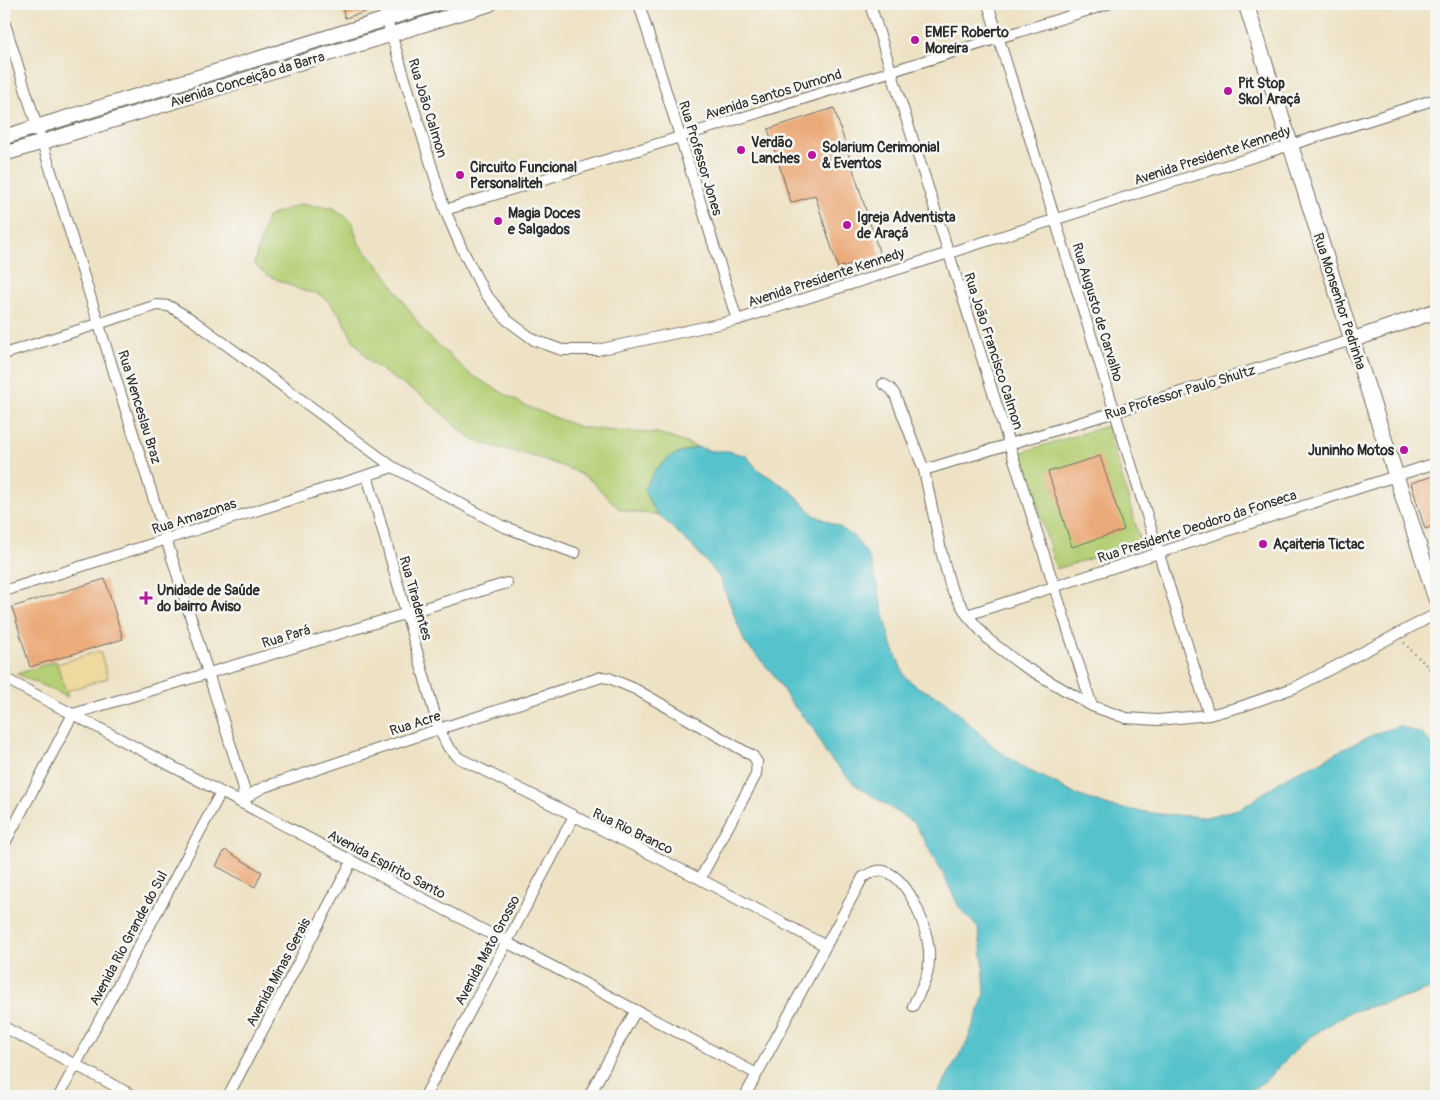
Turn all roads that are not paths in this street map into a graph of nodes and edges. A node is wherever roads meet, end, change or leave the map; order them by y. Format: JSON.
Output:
{"nodes":[{"id":1,"x":382,"y":4,"type":"edge"},
{"id":2,"x":435,"y":4,"type":"edge"},
{"id":3,"x":490,"y":4,"type":"edge"},
{"id":4,"x":639,"y":4,"type":"edge"},
{"id":5,"x":870,"y":4,"type":"edge"},
{"id":6,"x":988,"y":4,"type":"edge"},
{"id":7,"x":1108,"y":4,"type":"edge"},
{"id":8,"x":1246,"y":4,"type":"edge"},
{"id":9,"x":386,"y":19,"type":"junction"},
{"id":10,"x":4,"y":21,"type":"edge"},
{"id":11,"x":391,"y":34,"type":"junction"},
{"id":12,"x":998,"y":38,"type":"junction"},
{"id":13,"x":891,"y":71,"type":"junction"},
{"id":14,"x":1436,"y":99,"type":"edge"},
{"id":15,"x":37,"y":127,"type":"junction"},
{"id":16,"x":681,"y":136,"type":"junction"},
{"id":17,"x":4,"y":137,"type":"edge"},
{"id":18,"x":42,"y":142,"type":"junction"},
{"id":19,"x":1291,"y":145,"type":"junction"},
{"id":20,"x":4,"y":154,"type":"edge"},
{"id":21,"x":445,"y":210,"type":"junction"},
{"id":22,"x":1055,"y":219,"type":"junction"},
{"id":23,"x":461,"y":247,"type":"joint"},
{"id":24,"x":948,"y":253,"type":"junction"},
{"id":25,"x":1436,"y":311,"type":"edge"},
{"id":26,"x":737,"y":320,"type":"junction"},
{"id":27,"x":99,"y":324,"type":"junction"},
{"id":28,"x":1352,"y":340,"type":"junction"},
{"id":29,"x":4,"y":354,"type":"edge"},
{"id":30,"x":883,"y":384,"type":"dead end"},
{"id":31,"x":1115,"y":412,"type":"junction"},
{"id":32,"x":1009,"y":444,"type":"junction"},
{"id":33,"x":1436,"y":463,"type":"edge"},
{"id":34,"x":393,"y":467,"type":"junction"},
{"id":35,"x":924,"y":470,"type":"junction"},
{"id":36,"x":367,"y":475,"type":"junction"},
{"id":37,"x":1397,"y":475,"type":"junction"},
{"id":38,"x":166,"y":539,"type":"junction"},
{"id":39,"x":575,"y":553,"type":"dead end"},
{"id":40,"x":1158,"y":553,"type":"junction"},
{"id":41,"x":507,"y":583,"type":"dead end"},
{"id":42,"x":1054,"y":586,"type":"junction"},
{"id":43,"x":4,"y":591,"type":"edge"},
{"id":44,"x":1436,"y":599,"type":"edge"},
{"id":45,"x":406,"y":614,"type":"junction"},
{"id":46,"x":1436,"y":614,"type":"edge"},
{"id":47,"x":967,"y":615,"type":"junction"},
{"id":48,"x":208,"y":673,"type":"junction"},
{"id":49,"x":4,"y":676,"type":"edge"},
{"id":50,"x":1092,"y":706,"type":"junction"},
{"id":51,"x":73,"y":714,"type":"junction"},
{"id":52,"x":1209,"y":715,"type":"junction"},
{"id":53,"x":439,"y":729,"type":"junction"},
{"id":54,"x":221,"y":792,"type":"junction"},
{"id":55,"x":241,"y":803,"type":"junction"},
{"id":56,"x":574,"y":816,"type":"junction"},
{"id":57,"x":4,"y":844,"type":"edge"},
{"id":58,"x":352,"y":861,"type":"junction"},
{"id":59,"x":700,"y":879,"type":"junction"},
{"id":60,"x":507,"y":943,"type":"junction"},
{"id":61,"x":826,"y":946,"type":"junction"},
{"id":62,"x":912,"y":1006,"type":"dead end"},
{"id":63,"x":636,"y":1010,"type":"junction"},
{"id":64,"x":4,"y":1027,"type":"edge"},
{"id":65,"x":76,"y":1065,"type":"junction"},
{"id":66,"x":757,"y":1074,"type":"junction"},
{"id":67,"x":59,"y":1096,"type":"edge"},
{"id":68,"x":134,"y":1096,"type":"edge"},
{"id":69,"x":228,"y":1096,"type":"edge"},
{"id":70,"x":425,"y":1096,"type":"edge"},
{"id":71,"x":589,"y":1096,"type":"edge"},
{"id":72,"x":745,"y":1096,"type":"edge"}],
"edges":[{"from":1,"to":9,"type":"street","name":"Rua João Calmon"},
{"from":2,"to":9,"type":"street","name":"Avenida Conceição da Barra"},
{"from":3,"to":11,"type":"street","name":"Avenida Conceição da Barra"},
{"from":4,"to":16,"type":"street","name":"Rua Professor Jones"},
{"from":5,"to":13,"type":"street","name":"Rua João Francisco Calmon"},
{"from":6,"to":12,"type":"street","name":"Rua Augusto de Carvalho"},
{"from":7,"to":12,"type":"street","name":"Avenida Santos Dumond"},
{"from":8,"to":19,"type":"main road","name":"Rua Monsenhor Pedrinha"},
{"from":9,"to":11,"type":"street","name":"Rua João Calmon"},
{"from":9,"to":15,"type":"street","name":"Avenida Conceição da Barra"},
{"from":10,"to":15,"type":"street","name":"Rua Wenceslau Braz"},
{"from":11,"to":18,"type":"street","name":"Avenida Conceição da Barra"},
{"from":11,"to":21,"type":"street","name":"Rua João Calmon"},
{"from":12,"to":13,"type":"street","name":"Avenida Santos Dumond"},
{"from":12,"to":22,"type":"street","name":"Rua Augusto de Carvalho"},
{"from":13,"to":16,"type":"street","name":"Avenida Santos Dumond"},
{"from":13,"to":24,"type":"street","name":"Rua João Francisco Calmon"},
{"from":14,"to":19,"type":"street","name":"Avenida Presidente Kennedy"},
{"from":15,"to":17,"type":"street","name":"Avenida Conceição da Barra"},
{"from":15,"to":18,"type":"street","name":"Rua Wenceslau Braz"},
{"from":16,"to":21,"type":"street","name":"Avenida Santos Dumond"},
{"from":16,"to":26,"type":"street","name":"Rua Professor Jones"},
{"from":18,"to":20,"type":"street","name":"Avenida Conceição da Barra"},
{"from":18,"to":27,"type":"street","name":"Rua Wenceslau Braz"},
{"from":19,"to":22,"type":"street","name":"Avenida Presidente Kennedy"},
{"from":19,"to":28,"type":"main road","name":"Rua Monsenhor Pedrinha"},
{"from":21,"to":23,"type":"street","name":"Rua João Calmon"},
{"from":22,"to":24,"type":"street","name":"Avenida Presidente Kennedy"},
{"from":22,"to":31,"type":"street","name":"Rua Augusto de Carvalho"},
{"from":23,"to":26,"type":"street","name":"Avenida Presidente Kennedy"},
{"from":24,"to":26,"type":"street","name":"Avenida Presidente Kennedy"},
{"from":24,"to":32,"type":"street","name":"Rua João Francisco Calmon"},
{"from":25,"to":28,"type":"main road","name":"Rua Professor Paulo Shultz"},
{"from":27,"to":29,"type":"street"},
{"from":27,"to":34,"type":"street"},
{"from":27,"to":38,"type":"street","name":"Rua Wenceslau Braz"},
{"from":28,"to":31,"type":"street","name":"Rua Professor Paulo Shultz"},
{"from":28,"to":37,"type":"main road","name":"Rua Monsenhor Pedrinha"},
{"from":30,"to":35,"type":"street"},
{"from":31,"to":32,"type":"street","name":"Rua Professor Paulo Shultz"},
{"from":31,"to":40,"type":"street","name":"Rua Augusto de Carvalho"},
{"from":32,"to":35,"type":"street","name":"Rua Professor Paulo Shultz"},
{"from":32,"to":42,"type":"street","name":"Rua João Francisco Calmon"},
{"from":33,"to":37,"type":"street","name":"Rua Presidente Deodoro da Fonseca"},
{"from":34,"to":36,"type":"street","name":"Rua Amazonas"},
{"from":34,"to":39,"type":"street"},
{"from":35,"to":47,"type":"street"},
{"from":36,"to":38,"type":"street","name":"Rua Amazonas"},
{"from":36,"to":45,"type":"street","name":"Rua Tiradentes"},
{"from":37,"to":40,"type":"street","name":"Rua Presidente Deodoro da Fonseca"},
{"from":37,"to":44,"type":"main road","name":"Rua Monsenhor Pedrinha"},
{"from":38,"to":43,"type":"street","name":"Rua Amazonas"},
{"from":38,"to":48,"type":"street","name":"Rua Wenceslau Braz"},
{"from":40,"to":42,"type":"street","name":"Rua Presidente Deodoro da Fonseca"},
{"from":40,"to":52,"type":"street","name":"Rua Augusto de Carvalho"},
{"from":41,"to":45,"type":"street","name":"Rua Pará"},
{"from":42,"to":47,"type":"street","name":"Rua Presidente Deodoro da Fonseca"},
{"from":42,"to":50,"type":"street","name":"Rua João Francisco Calmon"},
{"from":45,"to":48,"type":"street","name":"Rua Pará"},
{"from":45,"to":53,"type":"street","name":"Rua Tiradentes"},
{"from":46,"to":52,"type":"street"},
{"from":47,"to":50,"type":"street"},
{"from":48,"to":51,"type":"street","name":"Rua Pará"},
{"from":48,"to":55,"type":"street","name":"Rua Wenceslau Braz"},
{"from":49,"to":51,"type":"street","name":"Avenida Espírito Santo"},
{"from":50,"to":52,"type":"street"},
{"from":51,"to":54,"type":"street","name":"Avenida Espírito Santo"},
{"from":51,"to":57,"type":"street"},
{"from":53,"to":55,"type":"street","name":"Rua Acre"},
{"from":53,"to":56,"type":"street","name":"Rua Rio Branco"},
{"from":53,"to":59,"type":"street","name":"Rua Acre"},
{"from":54,"to":55,"type":"street","name":"Avenida Espírito Santo"},
{"from":54,"to":65,"type":"street","name":"Avenida Rio Grande do Sul"},
{"from":55,"to":58,"type":"street","name":"Avenida Espírito Santo"},
{"from":56,"to":59,"type":"street","name":"Rua Rio Branco"},
{"from":56,"to":60,"type":"street","name":"Avenida Mato Grosso"},
{"from":58,"to":60,"type":"street","name":"Avenida Espírito Santo"},
{"from":58,"to":69,"type":"street","name":"Avenida Minas Gerais"},
{"from":59,"to":61,"type":"street","name":"Rua Rio Branco"},
{"from":60,"to":63,"type":"street","name":"Avenida Espírito Santo"},
{"from":60,"to":70,"type":"street","name":"Avenida Mato Grosso"},
{"from":61,"to":62,"type":"street"},
{"from":61,"to":66,"type":"street"},
{"from":63,"to":66,"type":"street","name":"Avenida Espírito Santo"},
{"from":63,"to":71,"type":"street"},
{"from":64,"to":65,"type":"street"},
{"from":65,"to":67,"type":"street","name":"Avenida Rio Grande do Sul"},
{"from":65,"to":68,"type":"street"},
{"from":66,"to":72,"type":"street"}]}
